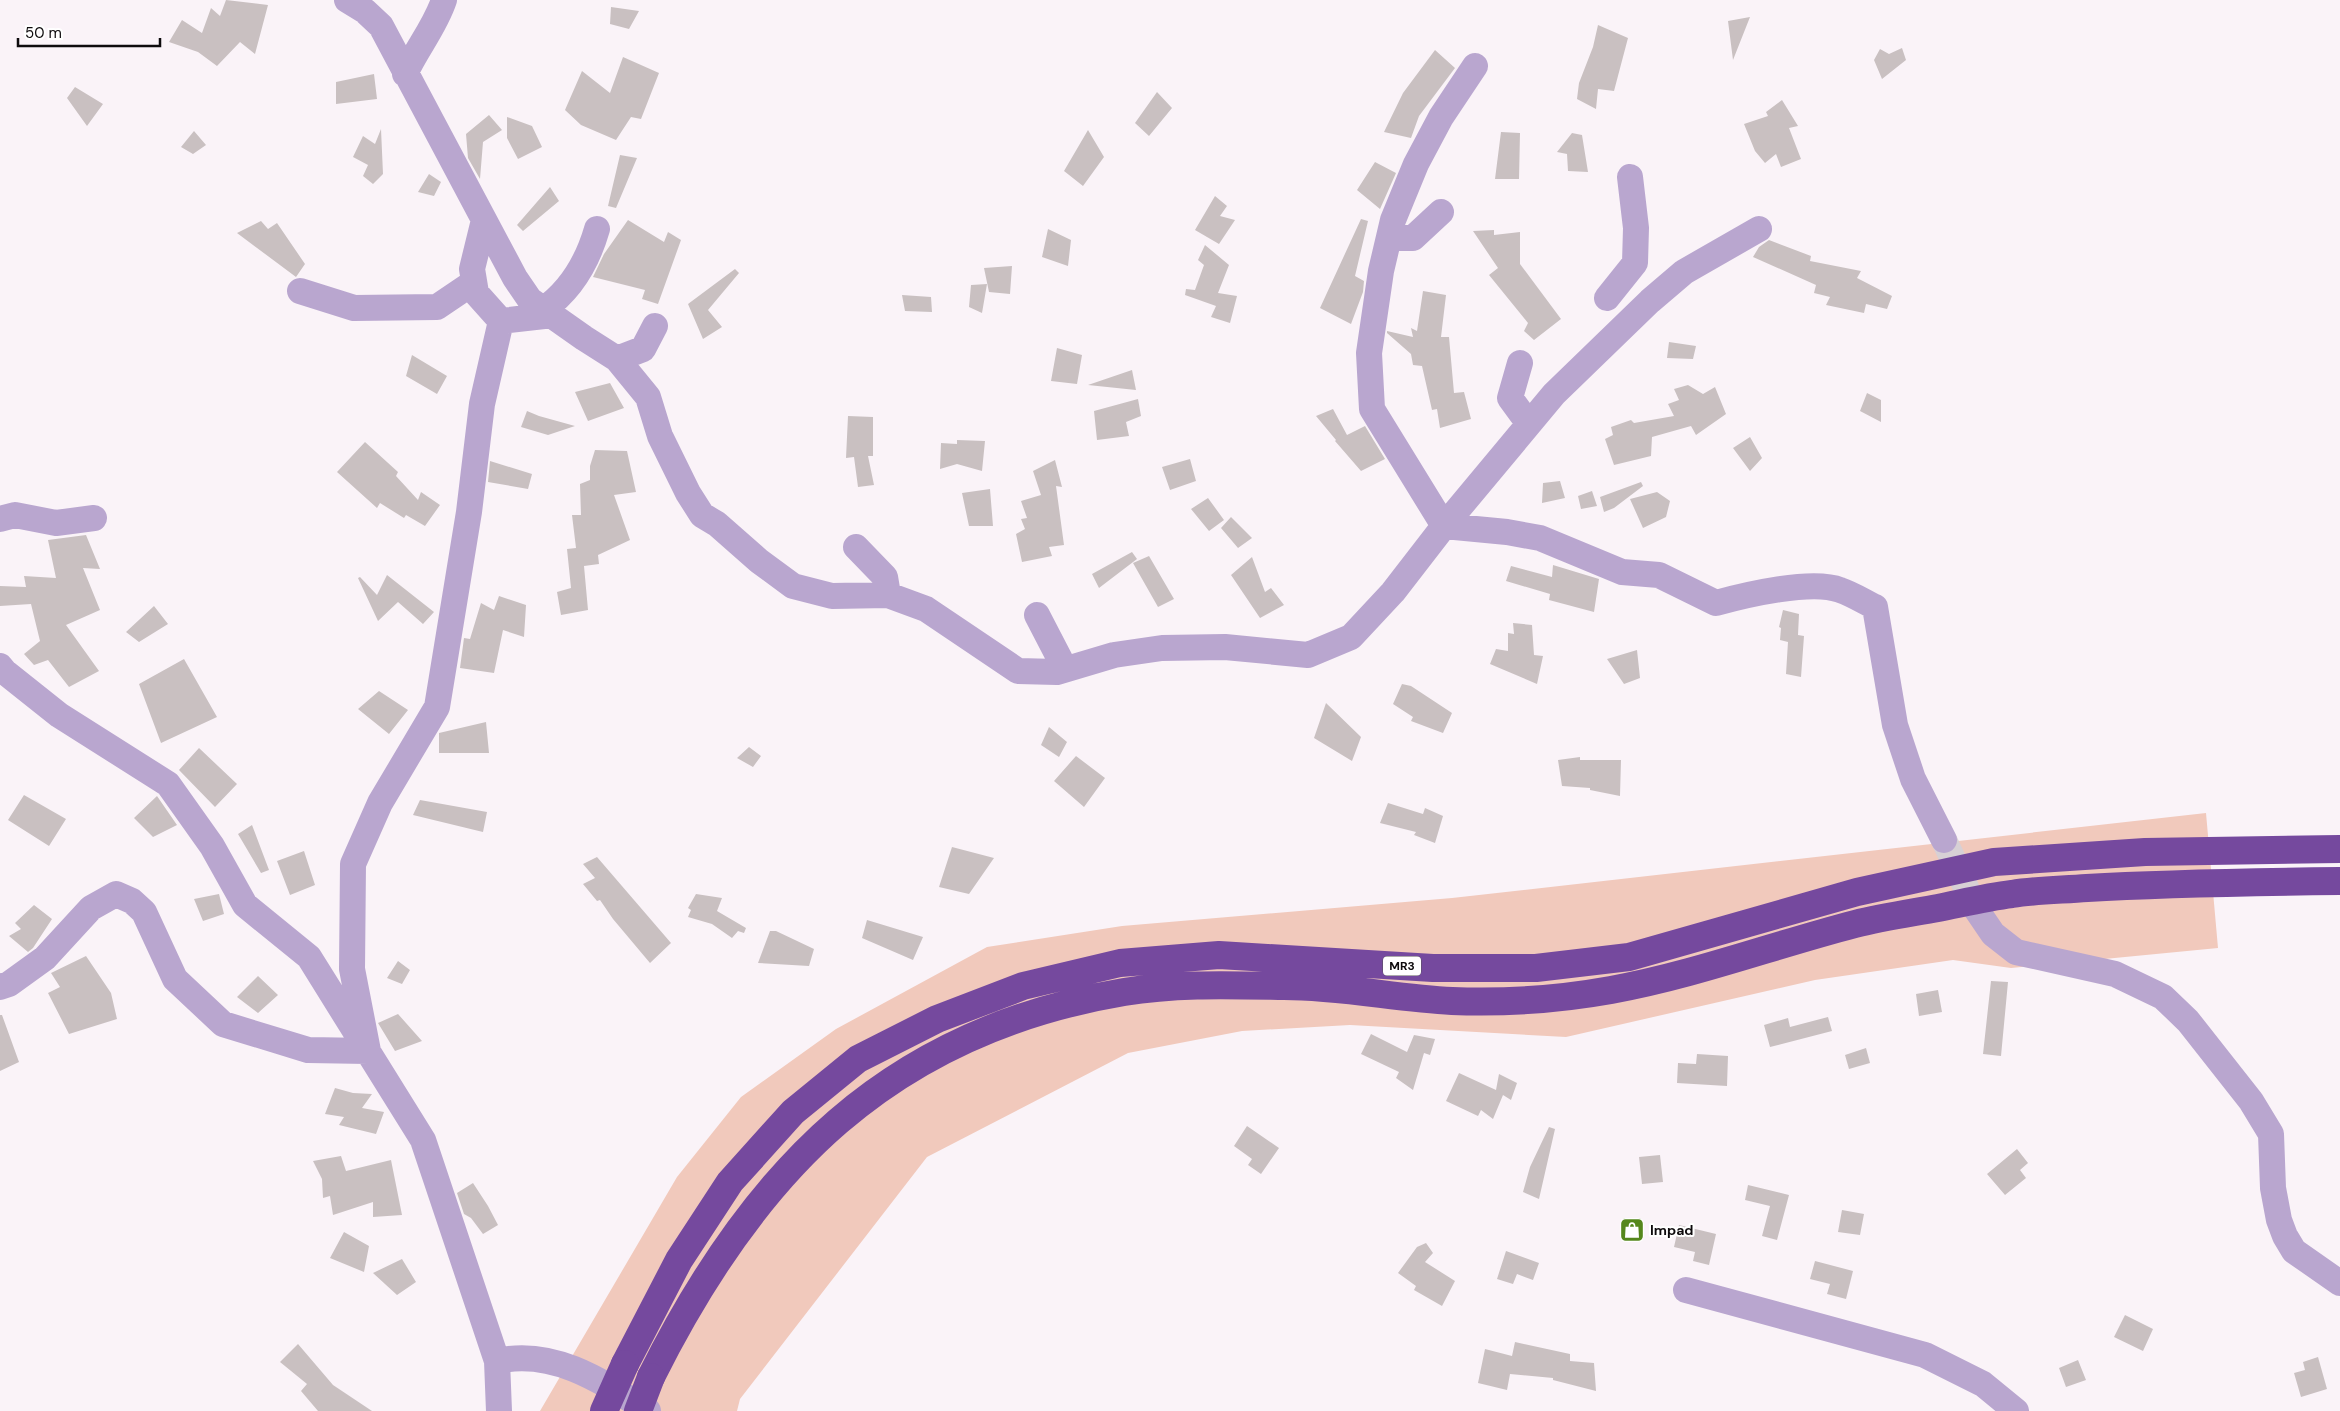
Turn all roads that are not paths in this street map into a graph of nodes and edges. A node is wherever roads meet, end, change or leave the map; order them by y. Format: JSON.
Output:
{"nodes":[{"id":1,"x":347,"y":0,"type":"edge"},
{"id":2,"x":444,"y":0,"type":"edge"},
{"id":3,"x":1475,"y":66,"type":"dead end"},
{"id":4,"x":405,"y":74,"type":"junction"},
{"id":5,"x":1630,"y":177,"type":"dead end"},
{"id":6,"x":1441,"y":212,"type":"dead end"},
{"id":7,"x":484,"y":220,"type":"junction"},
{"id":8,"x":597,"y":229,"type":"dead end"},
{"id":9,"x":1759,"y":229,"type":"dead end"},
{"id":10,"x":1389,"y":238,"type":"junction"},
{"id":11,"x":1611,"y":270,"type":"dead end"},
{"id":12,"x":474,"y":282,"type":"junction"},
{"id":13,"x":300,"y":292,"type":"dead end"},
{"id":14,"x":1607,"y":298,"type":"junction"},
{"id":15,"x":437,"y":307,"type":"junction"},
{"id":16,"x":548,"y":312,"type":"junction"},
{"id":17,"x":494,"y":313,"type":"junction"},
{"id":18,"x":655,"y":326,"type":"dead end"},
{"id":19,"x":1601,"y":350,"type":"junction"},
{"id":20,"x":617,"y":359,"type":"junction"},
{"id":21,"x":1520,"y":363,"type":"dead end"},
{"id":22,"x":1529,"y":424,"type":"junction"},
{"id":23,"x":94,"y":518,"type":"dead end"},
{"id":24,"x":0,"y":519,"type":"edge"},
{"id":25,"x":1444,"y":526,"type":"junction"},
{"id":26,"x":856,"y":547,"type":"dead end"},
{"id":27,"x":888,"y":595,"type":"junction"},
{"id":28,"x":1037,"y":615,"type":"dead end"},
{"id":29,"x":0,"y":666,"type":"edge"},
{"id":30,"x":1065,"y":669,"type":"junction"},
{"id":31,"x":1944,"y":840,"type":"tunnel mouth"},
{"id":32,"x":2340,"y":849,"type":"edge"},
{"id":33,"x":2340,"y":881,"type":"edge"},
{"id":34,"x":1976,"y":909,"type":"tunnel mouth"},
{"id":35,"x":0,"y":987,"type":"edge"},
{"id":36,"x":368,"y":1051,"type":"junction"},
{"id":37,"x":2340,"y":1283,"type":"edge"},
{"id":38,"x":1686,"y":1290,"type":"dead end"},
{"id":39,"x":497,"y":1361,"type":"junction"},
{"id":40,"x":499,"y":1411,"type":"edge"},
{"id":41,"x":604,"y":1411,"type":"edge"},
{"id":42,"x":638,"y":1411,"type":"edge"},
{"id":43,"x":648,"y":1411,"type":"edge"},
{"id":44,"x":2016,"y":1411,"type":"edge"}],
"edges":[{"from":1,"to":4,"type":"street"},
{"from":2,"to":4,"type":"street"},
{"from":3,"to":10,"type":"street"},
{"from":4,"to":7,"type":"street"},
{"from":5,"to":14,"type":"street"},
{"from":6,"to":10,"type":"street"},
{"from":7,"to":12,"type":"street"},
{"from":7,"to":16,"type":"street"},
{"from":8,"to":16,"type":"street"},
{"from":9,"to":19,"type":"street"},
{"from":10,"to":25,"type":"street"},
{"from":11,"to":14,"type":"street"},
{"from":12,"to":15,"type":"street"},
{"from":12,"to":17,"type":"street"},
{"from":13,"to":15,"type":"street"},
{"from":14,"to":19,"type":"street"},
{"from":15,"to":17,"type":"street"},
{"from":16,"to":17,"type":"street"},
{"from":16,"to":20,"type":"street"},
{"from":17,"to":36,"type":"street"},
{"from":18,"to":20,"type":"street"},
{"from":19,"to":22,"type":"street"},
{"from":20,"to":27,"type":"street"},
{"from":21,"to":22,"type":"street"},
{"from":22,"to":25,"type":"street"},
{"from":23,"to":24,"type":"street"},
{"from":25,"to":30,"type":"street"},
{"from":25,"to":31,"type":"street"},
{"from":26,"to":27,"type":"street"},
{"from":27,"to":30,"type":"street"},
{"from":28,"to":30,"type":"street"},
{"from":29,"to":36,"type":"street"},
{"from":32,"to":41,"type":"highway","number":"MR3","bridge":true},
{"from":33,"to":42,"type":"highway","number":"MR3","bridge":true},
{"from":34,"to":37,"type":"street"},
{"from":35,"to":36,"type":"street"},
{"from":36,"to":39,"type":"street"},
{"from":38,"to":44,"type":"street"},
{"from":39,"to":40,"type":"street"},
{"from":39,"to":43,"type":"street"}]}
